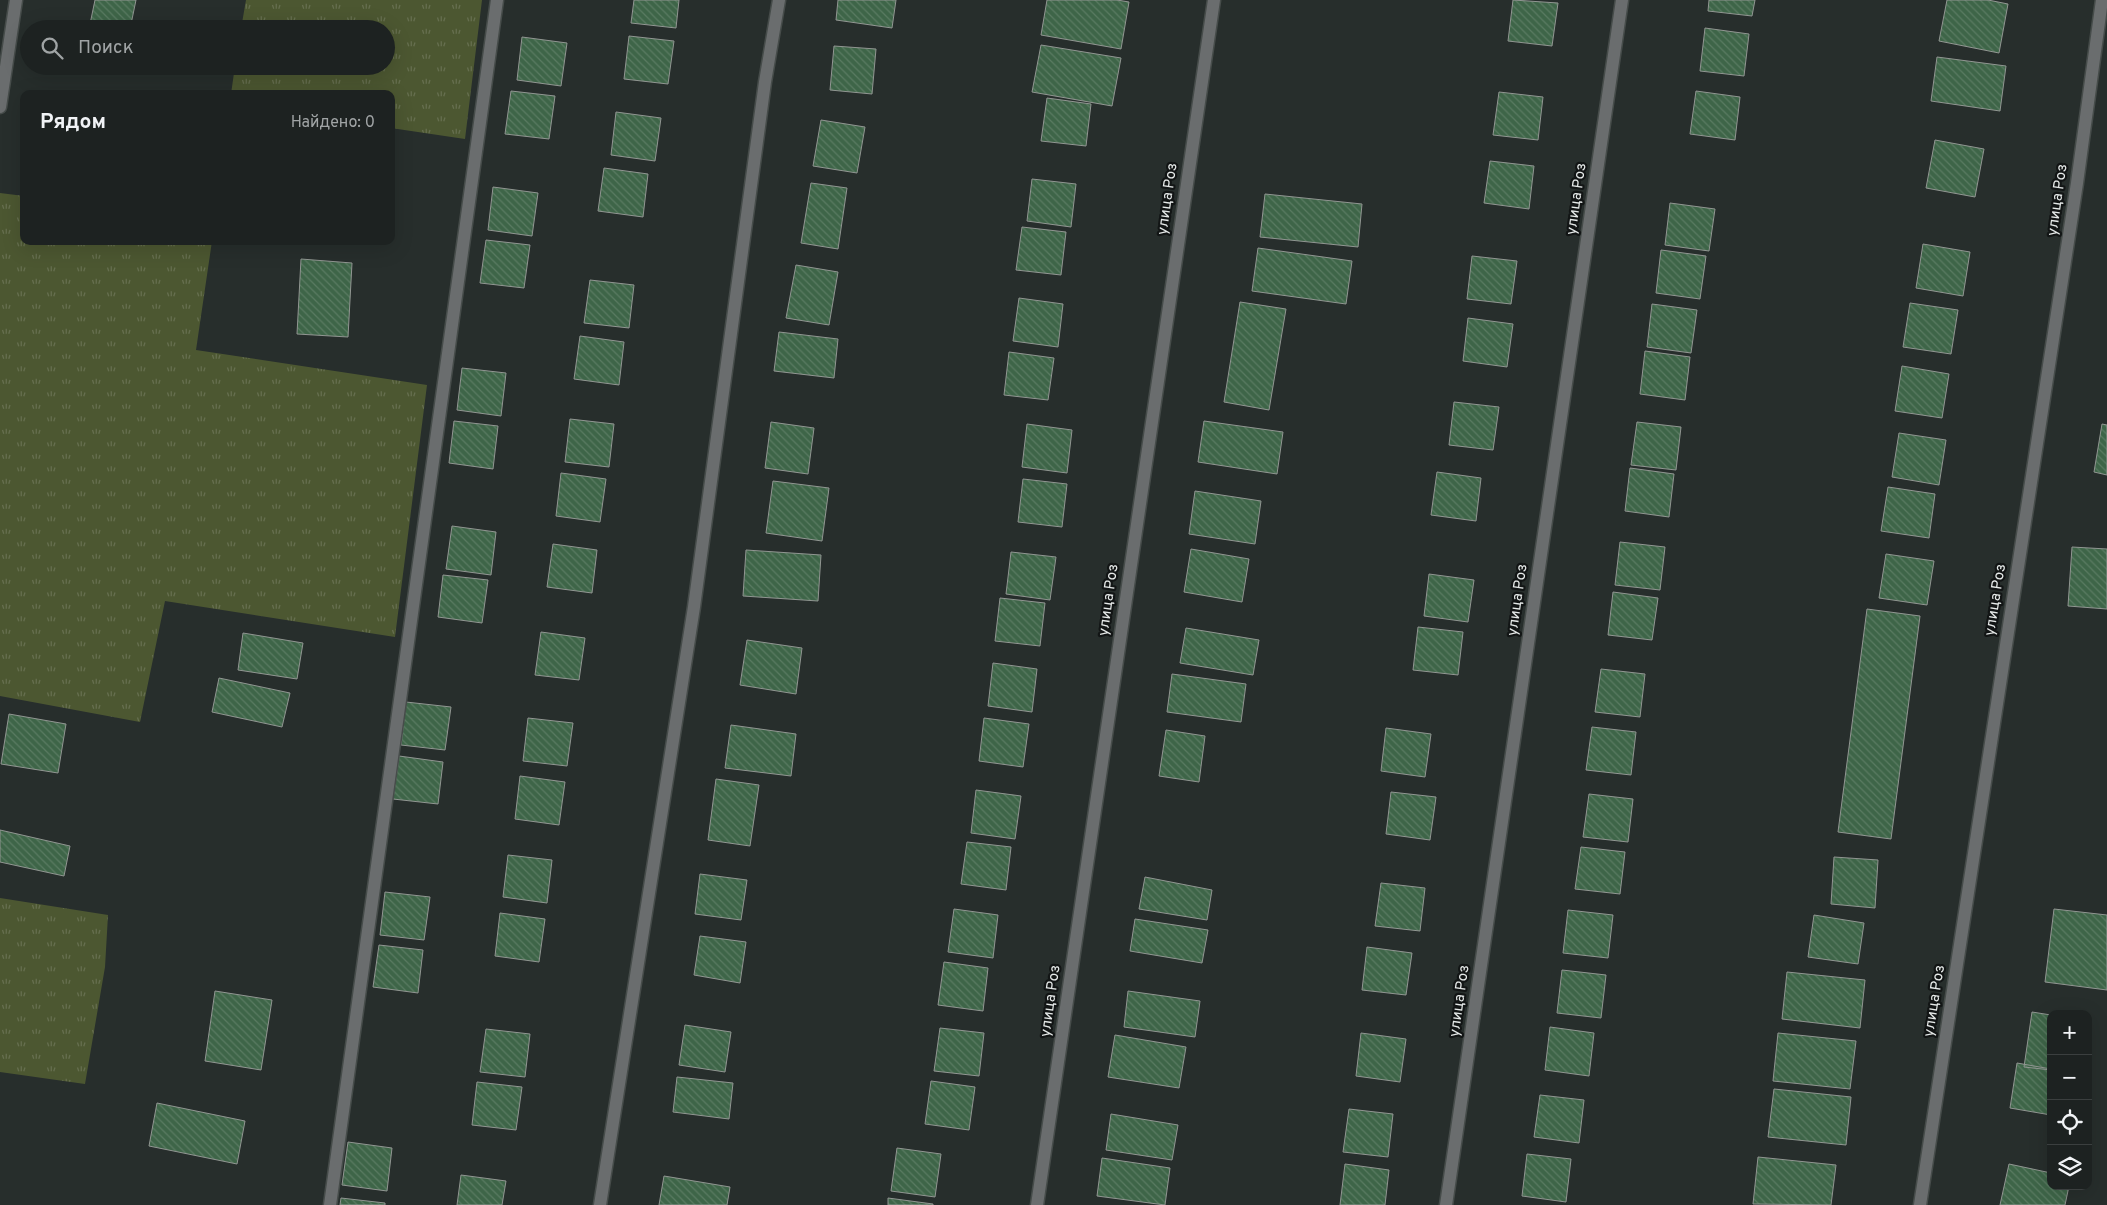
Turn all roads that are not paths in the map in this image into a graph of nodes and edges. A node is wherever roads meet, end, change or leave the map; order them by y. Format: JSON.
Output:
{"nodes":[{"id":1,"x":16,"y":0,"type":"edge"},
{"id":2,"x":496,"y":0,"type":"edge"},
{"id":3,"x":779,"y":0,"type":"edge"},
{"id":4,"x":1214,"y":0,"type":"edge"},
{"id":5,"x":1622,"y":0,"type":"edge"},
{"id":6,"x":2102,"y":0,"type":"edge"},
{"id":7,"x":6,"y":32,"type":"edge"},
{"id":8,"x":0,"y":107,"type":"edge"},
{"id":9,"x":330,"y":1205,"type":"edge"},
{"id":10,"x":600,"y":1205,"type":"edge"},
{"id":11,"x":1037,"y":1205,"type":"edge"},
{"id":12,"x":1446,"y":1205,"type":"edge"},
{"id":13,"x":1920,"y":1205,"type":"edge"}],
"edges":[{"from":1,"to":7,"type":"street"},
{"from":2,"to":9,"type":"street"},
{"from":3,"to":10,"type":"street"},
{"from":4,"to":11,"type":"street","name":"улица Роз"},
{"from":5,"to":12,"type":"street","name":"улица Роз"},
{"from":6,"to":13,"type":"street","name":"улица Роз"},
{"from":7,"to":8,"type":"street"}]}
